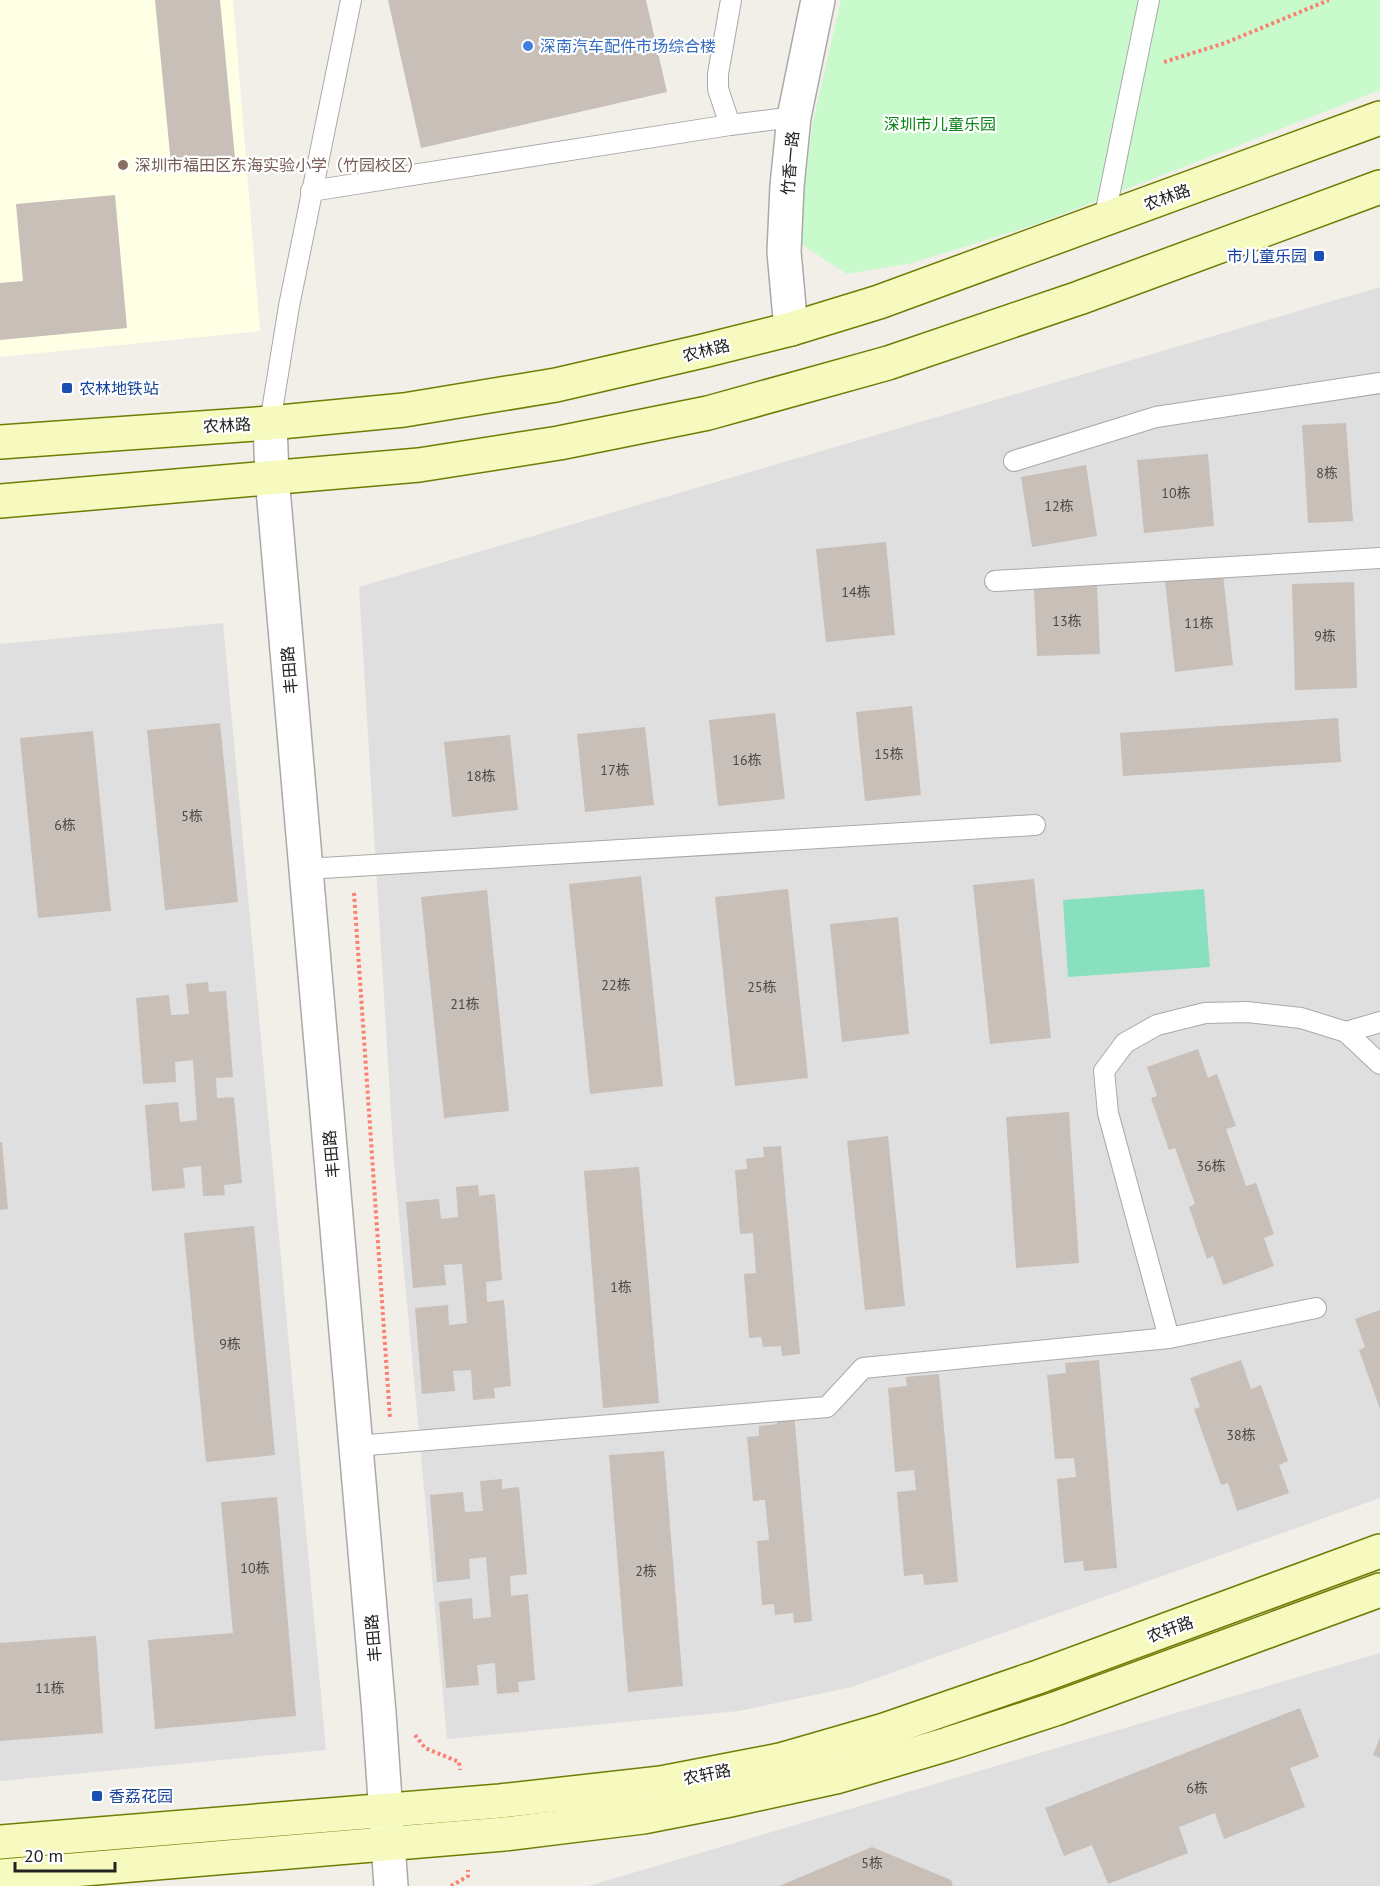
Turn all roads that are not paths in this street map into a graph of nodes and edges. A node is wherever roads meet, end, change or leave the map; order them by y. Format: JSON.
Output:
{"nodes":[{"id":1,"x":351,"y":0,"type":"edge"},
{"id":2,"x":731,"y":0,"type":"edge"},
{"id":3,"x":818,"y":0,"type":"edge"},
{"id":4,"x":1149,"y":0,"type":"edge"},
{"id":5,"x":794,"y":117,"type":"junction"},
{"id":6,"x":1380,"y":118,"type":"edge"},
{"id":7,"x":730,"y":125,"type":"junction"},
{"id":8,"x":1380,"y":187,"type":"edge"},
{"id":9,"x":311,"y":191,"type":"junction"},
{"id":10,"x":1104,"y":220,"type":"junction"},
{"id":11,"x":791,"y":329,"type":"junction"},
{"id":12,"x":1380,"y":383,"type":"edge"},
{"id":13,"x":270,"y":423,"type":"junction"},
{"id":14,"x":0,"y":442,"type":"edge"},
{"id":15,"x":1014,"y":461,"type":"dead end"},
{"id":16,"x":272,"y":477,"type":"junction"},
{"id":17,"x":0,"y":501,"type":"edge"},
{"id":18,"x":1380,"y":558,"type":"edge"},
{"id":19,"x":995,"y":581,"type":"dead end"},
{"id":20,"x":1035,"y":825,"type":"dead end"},
{"id":21,"x":306,"y":869,"type":"junction"},
{"id":22,"x":1380,"y":1022,"type":"edge"},
{"id":23,"x":1346,"y":1032,"type":"junction"},
{"id":24,"x":1380,"y":1064,"type":"edge"},
{"id":25,"x":1316,"y":1308,"type":"dead end"},
{"id":26,"x":1168,"y":1338,"type":"junction"},
{"id":27,"x":356,"y":1446,"type":"junction"},
{"id":28,"x":1380,"y":1551,"type":"edge"},
{"id":29,"x":1380,"y":1590,"type":"edge"},
{"id":30,"x":386,"y":1810,"type":"junction"},
{"id":31,"x":0,"y":1842,"type":"edge"},
{"id":32,"x":388,"y":1843,"type":"junction"},
{"id":33,"x":0,"y":1876,"type":"edge"},
{"id":34,"x":391,"y":1886,"type":"edge"}],
"edges":[{"from":1,"to":9,"type":"lane"},
{"from":2,"to":7,"type":"lane"},
{"from":3,"to":5,"type":"street","name":"竹香一路"},
{"from":4,"to":10,"type":"lane"},
{"from":5,"to":7,"type":"lane"},
{"from":5,"to":11,"type":"street","name":"竹香一路"},
{"from":6,"to":10,"type":"main road","name":"农林路"},
{"from":7,"to":9,"type":"lane"},
{"from":8,"to":16,"type":"main road"},
{"from":9,"to":13,"type":"lane"},
{"from":10,"to":11,"type":"main road","name":"农林路"},
{"from":11,"to":13,"type":"main road","name":"农林路"},
{"from":12,"to":15,"type":"lane"},
{"from":13,"to":14,"type":"main road","name":"农林路"},
{"from":13,"to":16,"type":"street","name":"丰田路"},
{"from":16,"to":17,"type":"main road"},
{"from":16,"to":21,"type":"street","name":"丰田路"},
{"from":18,"to":19,"type":"lane"},
{"from":20,"to":21,"type":"lane"},
{"from":21,"to":27,"type":"street","name":"丰田路"},
{"from":22,"to":23,"type":"lane"},
{"from":23,"to":24,"type":"lane"},
{"from":23,"to":26,"type":"lane"},
{"from":25,"to":26,"type":"lane"},
{"from":26,"to":27,"type":"lane"},
{"from":27,"to":30,"type":"street","name":"丰田路"},
{"from":28,"to":30,"type":"main road","name":"农轩路"},
{"from":29,"to":32,"type":"main road","name":"农轩路"},
{"from":30,"to":31,"type":"main road","name":"农轩路"},
{"from":30,"to":32,"type":"street","name":"丰田路"},
{"from":32,"to":33,"type":"main road","name":"农轩路"},
{"from":32,"to":34,"type":"street","name":"丰田路"}]}
